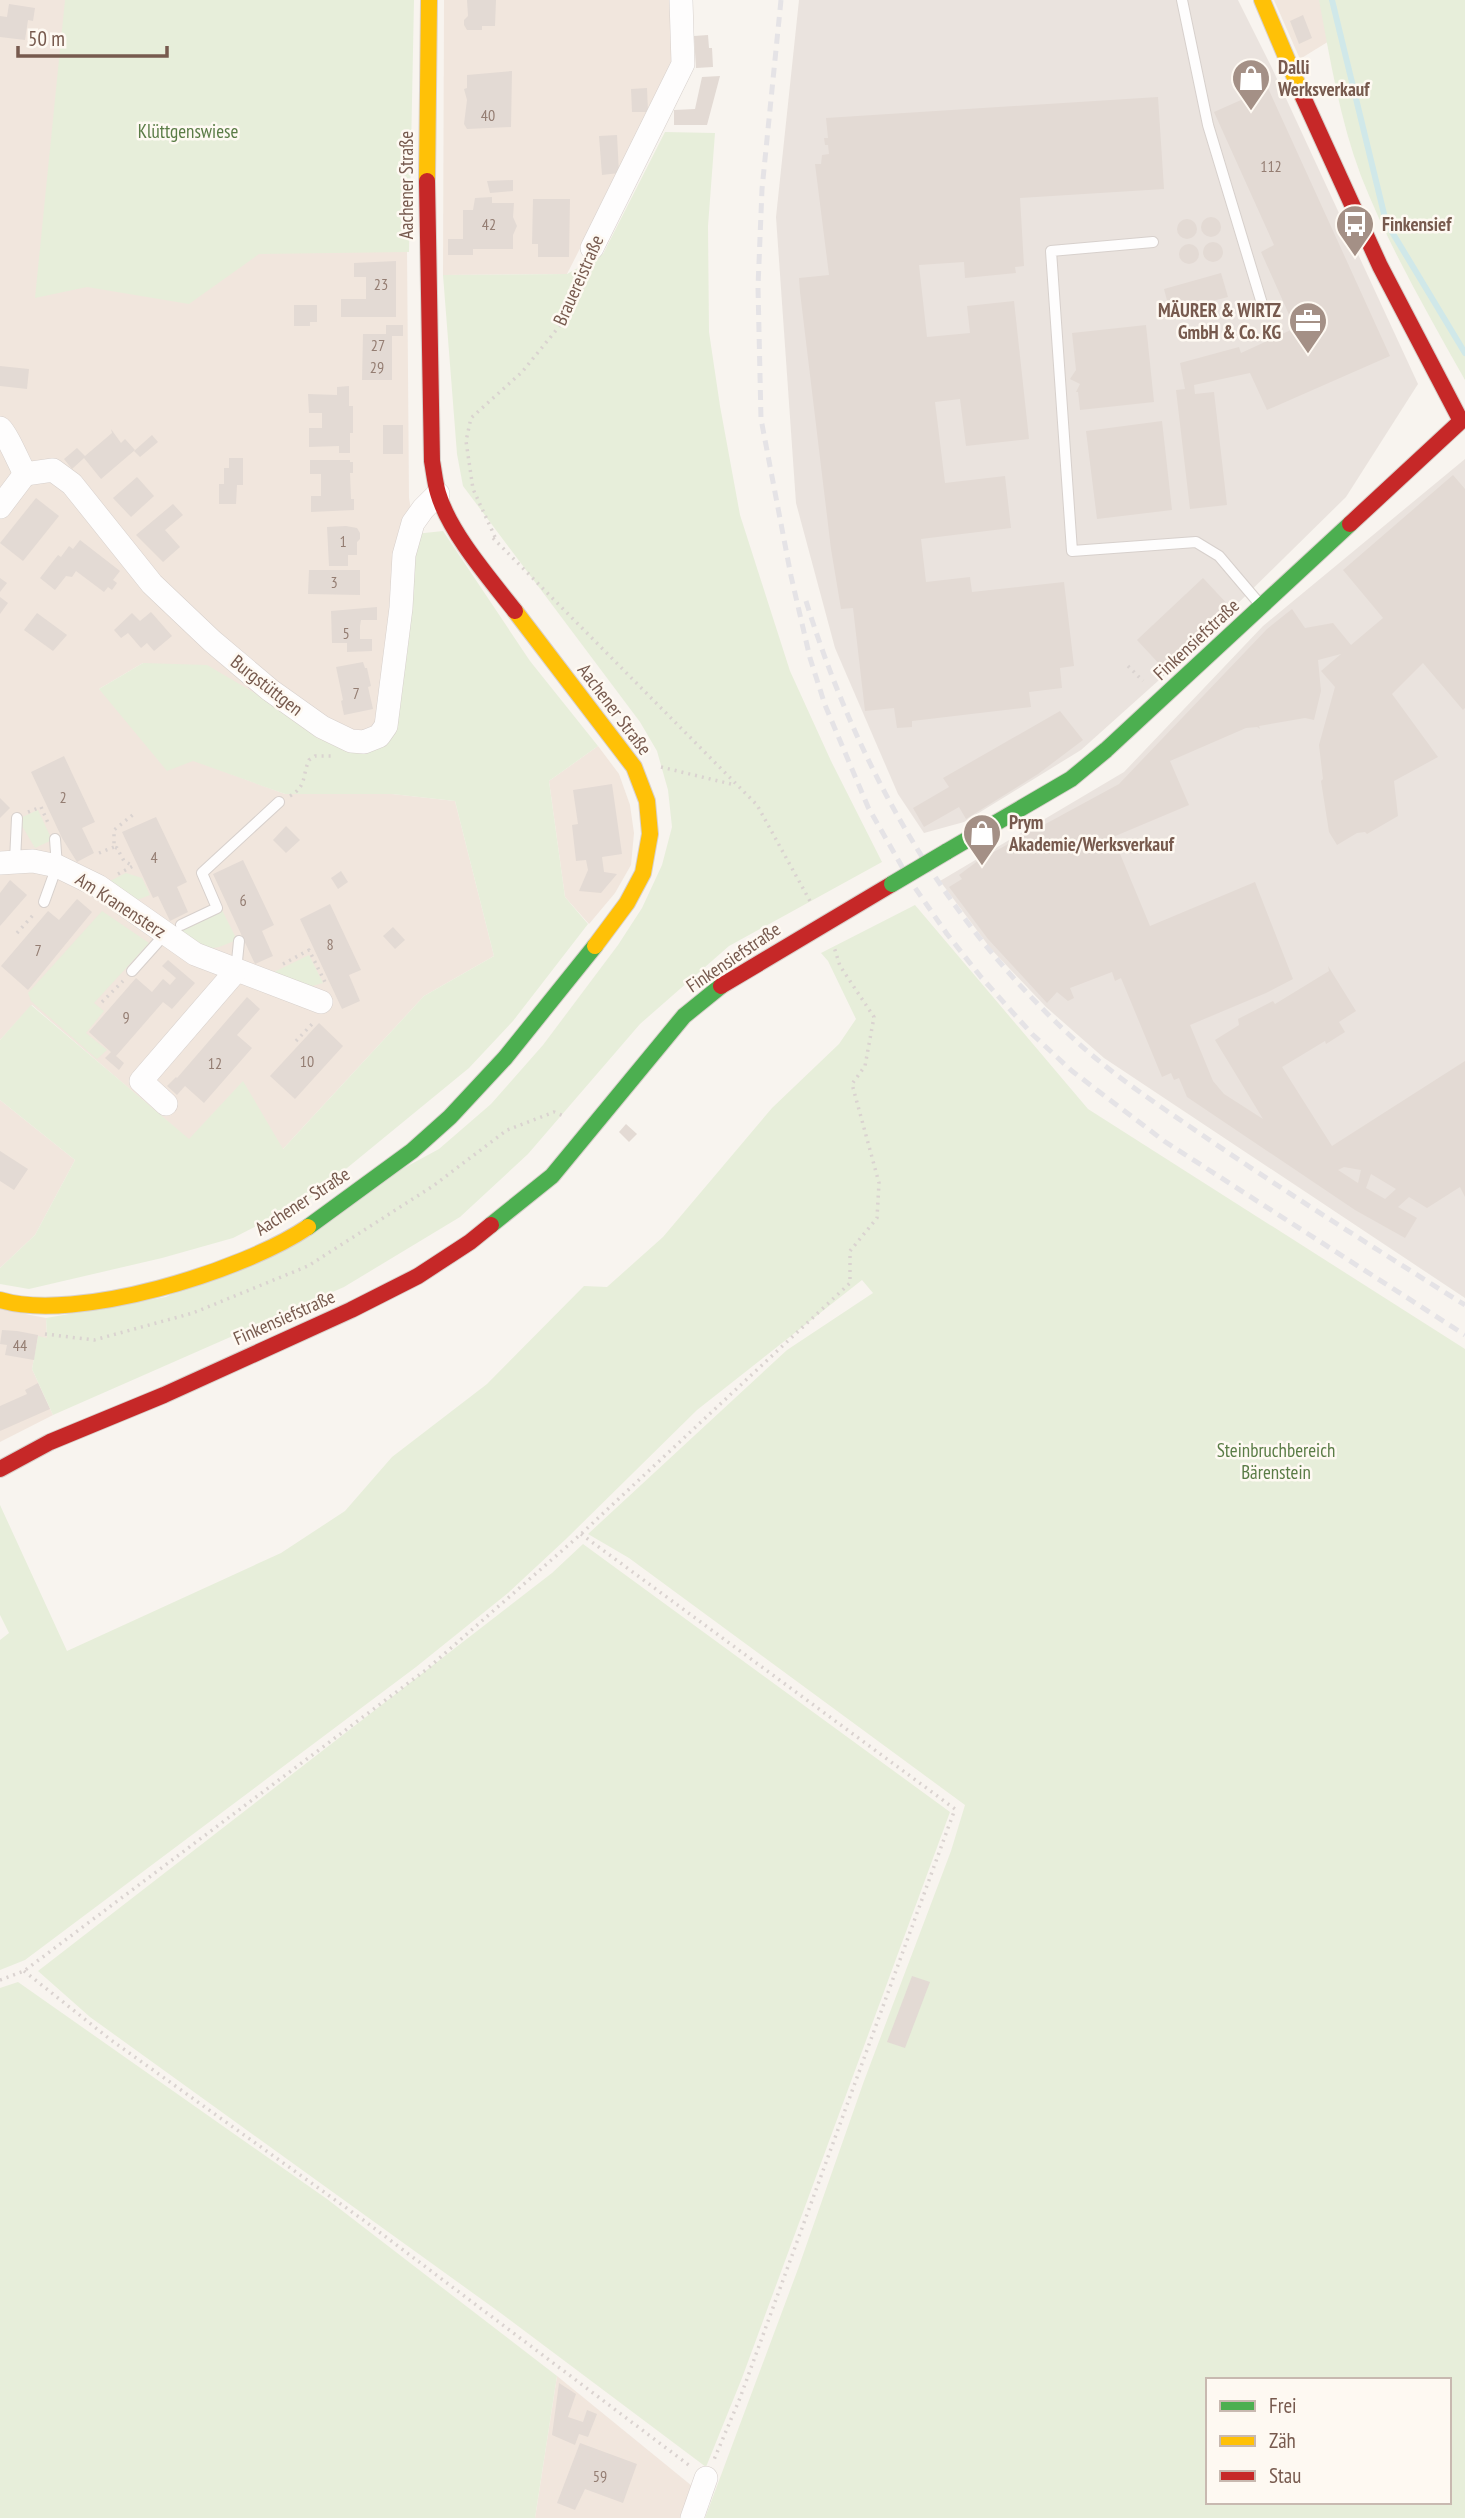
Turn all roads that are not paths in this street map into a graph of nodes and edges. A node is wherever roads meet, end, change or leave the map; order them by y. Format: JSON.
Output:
{"nodes":[{"id":1,"x":429,"y":0,"type":"edge"},
{"id":2,"x":681,"y":0,"type":"edge"},
{"id":3,"x":1182,"y":0,"type":"edge"},
{"id":4,"x":1262,"y":0,"type":"edge"},
{"id":5,"x":1153,"y":242,"type":"dead end"},
{"id":6,"x":592,"y":248,"type":"road end"},
{"id":7,"x":1263,"y":307,"type":"dead end"},
{"id":8,"x":1463,"y":424,"type":"edge"},
{"id":9,"x":0,"y":428,"type":"edge"},
{"id":10,"x":25,"y":474,"type":"junction"},
{"id":11,"x":438,"y":494,"type":"junction"},
{"id":12,"x":0,"y":507,"type":"edge"},
{"id":13,"x":1262,"y":607,"type":"junction"},
{"id":14,"x":279,"y":802,"type":"dead end"},
{"id":15,"x":17,"y":818,"type":"road end"},
{"id":16,"x":55,"y":839,"type":"dead end"},
{"id":17,"x":7,"y":862,"type":"edge"},
{"id":18,"x":57,"y":866,"type":"junction"},
{"id":19,"x":44,"y":902,"type":"road end"},
{"id":20,"x":174,"y":929,"type":"junction"},
{"id":21,"x":239,"y":941,"type":"dead end"},
{"id":22,"x":132,"y":971,"type":"road end"},
{"id":23,"x":236,"y":971,"type":"junction"},
{"id":24,"x":323,"y":991,"type":"road end"},
{"id":25,"x":166,"y":1104,"type":"dead end"},
{"id":26,"x":0,"y":1300,"type":"edge"},
{"id":27,"x":0,"y":1469,"type":"edge"},
{"id":28,"x":706,"y":2478,"type":"road end"},
{"id":29,"x":692,"y":2518,"type":"edge"}],
"edges":[{"from":1,"to":11,"type":"main road","name":"Aachener Straße"},
{"from":2,"to":6,"type":"street","name":"Brauereistraße"},
{"from":3,"to":7,"type":"lane"},
{"from":4,"to":8,"type":"main road"},
{"from":5,"to":13,"type":"lane"},
{"from":8,"to":13,"type":"main road","name":"Finkensiefstraße"},
{"from":9,"to":10,"type":"street"},
{"from":10,"to":11,"type":"street","name":"Burgstüttgen"},
{"from":10,"to":12,"type":"street"},
{"from":11,"to":26,"type":"main road","name":"Aachener Straße"},
{"from":13,"to":27,"type":"main road","name":"Finkensiefstraße","bridge":true},
{"from":14,"to":20,"type":"lane"},
{"from":15,"to":17,"type":"lane"},
{"from":16,"to":18,"type":"lane"},
{"from":17,"to":18,"type":"street","name":"Am Kranensterz"},
{"from":18,"to":19,"type":"lane"},
{"from":18,"to":20,"type":"street","name":"Am Kranensterz"},
{"from":20,"to":22,"type":"lane"},
{"from":20,"to":23,"type":"street","name":"Am Kranensterz"},
{"from":21,"to":23,"type":"lane"},
{"from":23,"to":24,"type":"street","name":"Am Kranensterz"},
{"from":23,"to":25,"type":"street"},
{"from":28,"to":29,"type":"street"}]}
